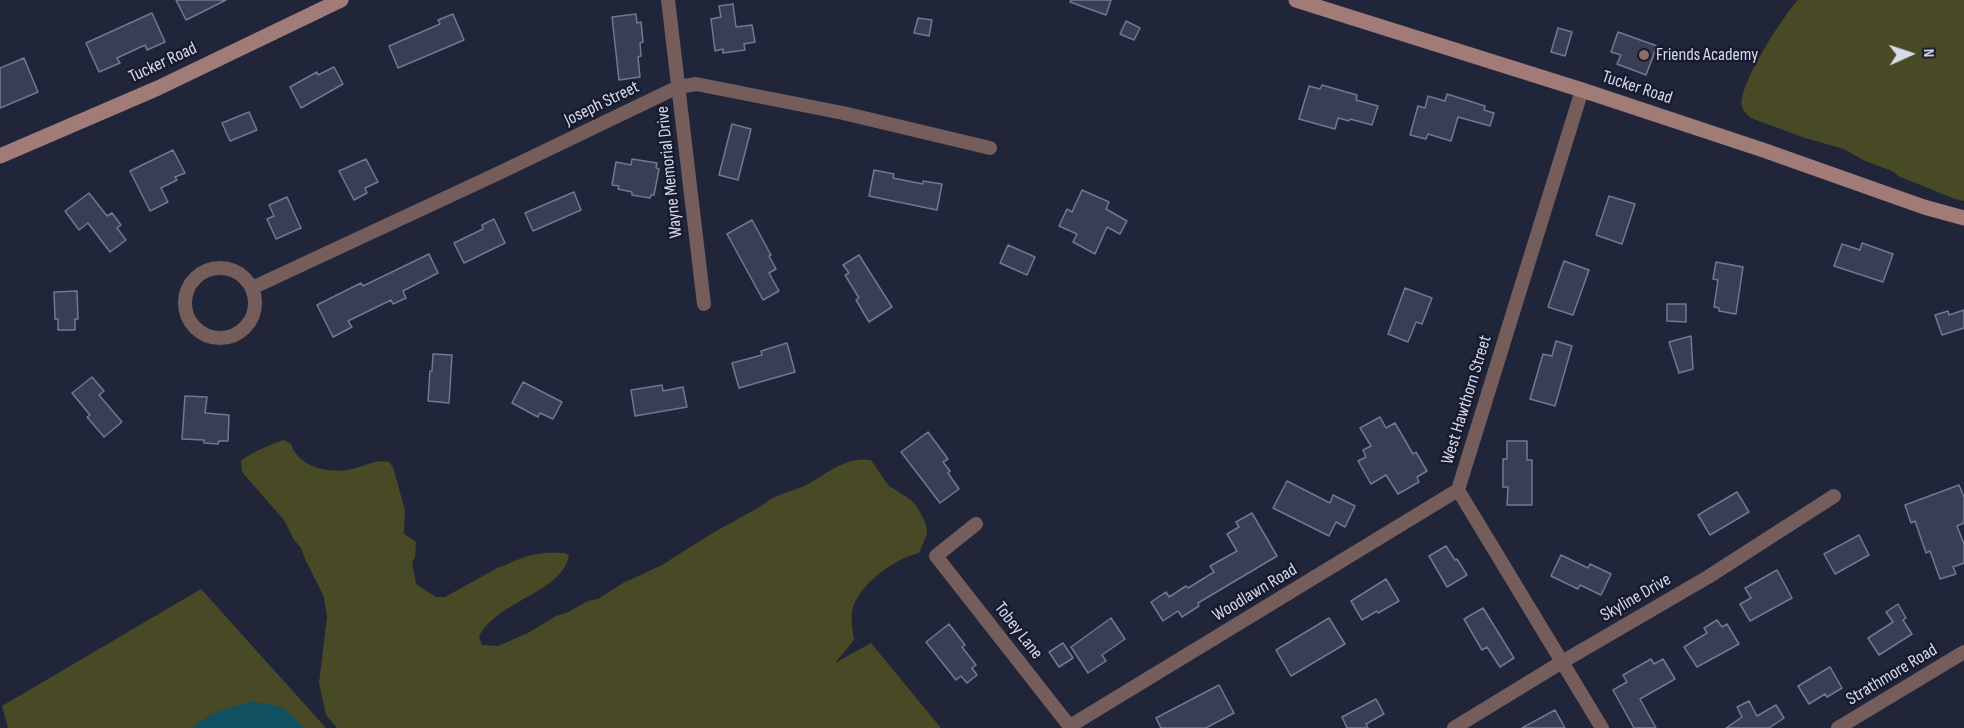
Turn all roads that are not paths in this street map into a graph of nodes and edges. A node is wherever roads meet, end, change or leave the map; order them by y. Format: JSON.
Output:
{"nodes":[{"id":1,"x":341,"y":0,"type":"edge"},
{"id":2,"x":668,"y":0,"type":"edge"},
{"id":3,"x":1296,"y":0,"type":"edge"},
{"id":4,"x":678,"y":87,"type":"junction"},
{"id":5,"x":1582,"y":90,"type":"junction"},
{"id":6,"x":990,"y":148,"type":"dead end"},
{"id":7,"x":0,"y":156,"type":"edge"},
{"id":8,"x":1964,"y":218,"type":"edge"},
{"id":9,"x":252,"y":288,"type":"junction"},
{"id":10,"x":704,"y":304,"type":"dead end"},
{"id":11,"x":1458,"y":490,"type":"junction"},
{"id":12,"x":1834,"y":496,"type":"dead end"},
{"id":13,"x":976,"y":524,"type":"dead end"},
{"id":14,"x":1964,"y":652,"type":"edge"},
{"id":15,"x":1562,"y":662,"type":"junction"},
{"id":16,"x":1071,"y":727,"type":"edge"},
{"id":17,"x":1454,"y":728,"type":"edge"},
{"id":18,"x":1602,"y":728,"type":"edge"},
{"id":19,"x":1838,"y":728,"type":"edge"}],
"edges":[{"from":1,"to":7,"type":"main road","name":"Tucker Road"},
{"from":2,"to":4,"type":"street","name":"Wayne Memorial Drive"},
{"from":3,"to":5,"type":"main road","name":"Tucker Road"},
{"from":4,"to":6,"type":"street","name":"Joseph Street"},
{"from":4,"to":9,"type":"street","name":"Joseph Street"},
{"from":4,"to":10,"type":"street","name":"Wayne Memorial Drive"},
{"from":5,"to":8,"type":"main road","name":"Tucker Road"},
{"from":5,"to":11,"type":"street","name":"West Hawthorn Street"},
{"from":9,"to":9,"type":"street"},
{"from":11,"to":15,"type":"street","name":"West Hawthorn Street"},
{"from":11,"to":16,"type":"street","name":"Woodlawn Road"},
{"from":12,"to":15,"type":"street","name":"Skyline Drive"},
{"from":13,"to":16,"type":"street","name":"Tobey Lane"},
{"from":14,"to":19,"type":"street","name":"Strathmore Road"},
{"from":15,"to":17,"type":"street","name":"Skyline Drive"},
{"from":15,"to":18,"type":"street","name":"West Hawthorn Street"}]}
